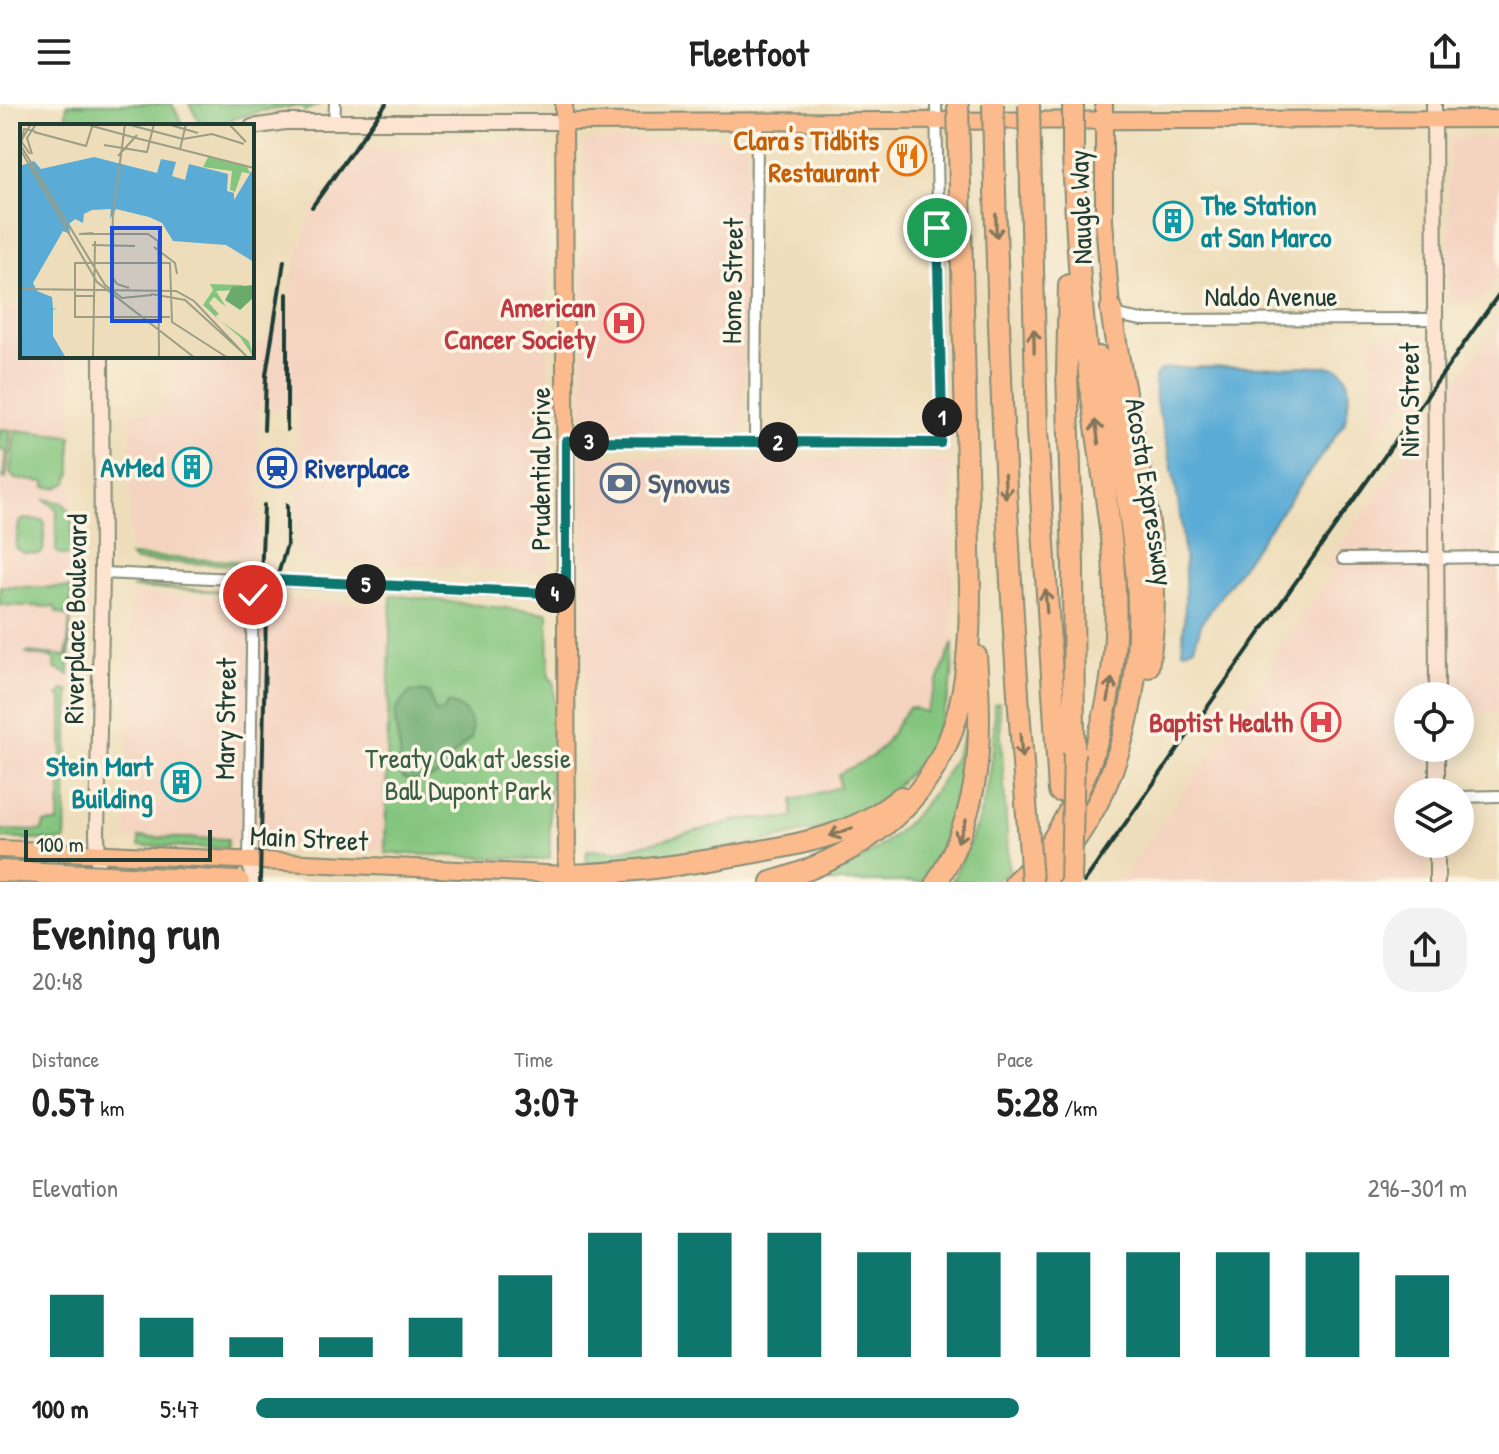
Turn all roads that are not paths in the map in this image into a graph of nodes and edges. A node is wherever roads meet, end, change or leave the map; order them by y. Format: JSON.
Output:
{"nodes":[{"id":1,"x":335,"y":104,"type":"edge"},
{"id":2,"x":564,"y":104,"type":"edge"},
{"id":3,"x":958,"y":104,"type":"edge"},
{"id":4,"x":993,"y":104,"type":"edge"},
{"id":5,"x":1029,"y":104,"type":"edge"},
{"id":6,"x":1073,"y":104,"type":"edge"},
{"id":7,"x":936,"y":112,"type":"edge"},
{"id":8,"x":1104,"y":112,"type":"edge"},
{"id":9,"x":1434,"y":112,"type":"edge"},
{"id":10,"x":1499,"y":119,"type":"edge"},
{"id":11,"x":757,"y":121,"type":"junction"},
{"id":12,"x":334,"y":122,"type":"junction"},
{"id":13,"x":564,"y":122,"type":"junction"},
{"id":14,"x":254,"y":127,"type":"edge"},
{"id":15,"x":1073,"y":153,"type":"junction"},
{"id":16,"x":1077,"y":235,"type":"junction"},
{"id":17,"x":1111,"y":308,"type":"junction"},
{"id":18,"x":1435,"y":319,"type":"junction"},
{"id":19,"x":101,"y":358,"type":"edge"},
{"id":20,"x":566,"y":441,"type":"junction"},
{"id":21,"x":755,"y":442,"type":"junction"},
{"id":22,"x":1436,"y":557,"type":"junction"},
{"id":23,"x":1499,"y":557,"type":"edge"},
{"id":24,"x":1343,"y":559,"type":"dead end"},
{"id":25,"x":102,"y":573,"type":"junction"},
{"id":26,"x":253,"y":579,"type":"junction"},
{"id":27,"x":970,"y":588,"type":"junction"},
{"id":28,"x":566,"y":594,"type":"junction"},
{"id":29,"x":1437,"y":682,"type":"edge"},
{"id":30,"x":943,"y":749,"type":"junction"},
{"id":31,"x":1108,"y":780,"type":"junction"},
{"id":32,"x":1499,"y":796,"type":"edge"},
{"id":33,"x":1474,"y":797,"type":"edge"},
{"id":34,"x":0,"y":849,"type":"edge"},
{"id":35,"x":98,"y":854,"type":"junction"},
{"id":36,"x":1437,"y":858,"type":"edge"},
{"id":37,"x":249,"y":861,"type":"junction"},
{"id":38,"x":0,"y":871,"type":"edge"},
{"id":39,"x":404,"y":875,"type":"edge"},
{"id":40,"x":520,"y":878,"type":"edge"},
{"id":41,"x":567,"y":879,"type":"edge"},
{"id":42,"x":99,"y":882,"type":"edge"},
{"id":43,"x":239,"y":882,"type":"edge"},
{"id":44,"x":251,"y":882,"type":"edge"},
{"id":45,"x":771,"y":882,"type":"edge"},
{"id":46,"x":937,"y":882,"type":"edge"},
{"id":47,"x":1015,"y":882,"type":"edge"},
{"id":48,"x":1032,"y":882,"type":"edge"},
{"id":49,"x":1044,"y":882,"type":"edge"},
{"id":50,"x":1068,"y":882,"type":"edge"},
{"id":51,"x":1437,"y":882,"type":"edge"}],
"edges":[{"from":1,"to":12,"type":"street"},
{"from":2,"to":13,"type":"main road","name":"Prudential Drive"},
{"from":3,"to":27,"type":"highway","bridge":true},
{"from":4,"to":48,"type":"highway","one_way":true,"bridge":true},
{"from":50,"to":5,"type":"highway","one_way":true,"bridge":true},
{"from":6,"to":15,"type":"highway","bridge":true},
{"from":7,"to":8,"type":"main road"},
{"from":7,"to":11,"type":"main road"},
{"from":7,"to":21,"type":"street"},
{"from":8,"to":9,"type":"main road"},
{"from":8,"to":17,"type":"main road","name":"Naugle Way"},
{"from":9,"to":10,"type":"main road"},
{"from":9,"to":18,"type":"main road","name":"Nira Street"},
{"from":11,"to":13,"type":"main road"},
{"from":11,"to":21,"type":"street","name":"Home Street"},
{"from":12,"to":13,"type":"main road"},
{"from":12,"to":14,"type":"main road"},
{"from":13,"to":20,"type":"main road","name":"Prudential Drive"},
{"from":15,"to":16,"type":"highway"},
{"from":15,"to":50,"type":"highway","bridge":true},
{"from":16,"to":31,"type":"highway","name":"Acosta Expressway"},
{"from":47,"to":16,"type":"highway","one_way":true},
{"from":17,"to":18,"type":"street","name":"Naldo Avenue"},
{"from":17,"to":31,"type":"highway"},
{"from":18,"to":22,"type":"main road","name":"Nira Street"},
{"from":19,"to":25,"type":"main road","name":"Riverplace Boulevard"},
{"from":20,"to":21,"type":"street"},
{"from":20,"to":28,"type":"main road","name":"Prudential Drive"},
{"from":22,"to":23,"type":"street"},
{"from":22,"to":24,"type":"street"},
{"from":22,"to":29,"type":"main road","name":"Nira Street"},
{"from":25,"to":26,"type":"street"},
{"from":25,"to":35,"type":"main road","name":"Riverplace Boulevard"},
{"from":26,"to":28,"type":"street"},
{"from":26,"to":37,"type":"street","name":"Mary Street"},
{"from":27,"to":30,"type":"highway"},
{"from":27,"to":46,"type":"highway","one_way":true},
{"from":28,"to":41,"type":"main road","name":"Prudential Drive"},
{"from":30,"to":41,"type":"highway","one_way":true},
{"from":30,"to":45,"type":"highway"},
{"from":31,"to":49,"type":"highway","name":"Acosta Expressway"},
{"from":32,"to":33,"type":"street"},
{"from":34,"to":35,"type":"main road","name":"Main Street"},
{"from":35,"to":37,"type":"main road","name":"Main Street"},
{"from":35,"to":42,"type":"main road","name":"Riverplace Boulevard"},
{"from":36,"to":51,"type":"main road"},
{"from":37,"to":39,"type":"main road","name":"Main Street"},
{"from":37,"to":44,"type":"main road","name":"Mary Street"},
{"from":38,"to":43,"type":"highway","bridge":true},
{"from":39,"to":40,"type":"main road","name":"Main Street"},
{"from":40,"to":41,"type":"main road","name":"Main Street"}]}
